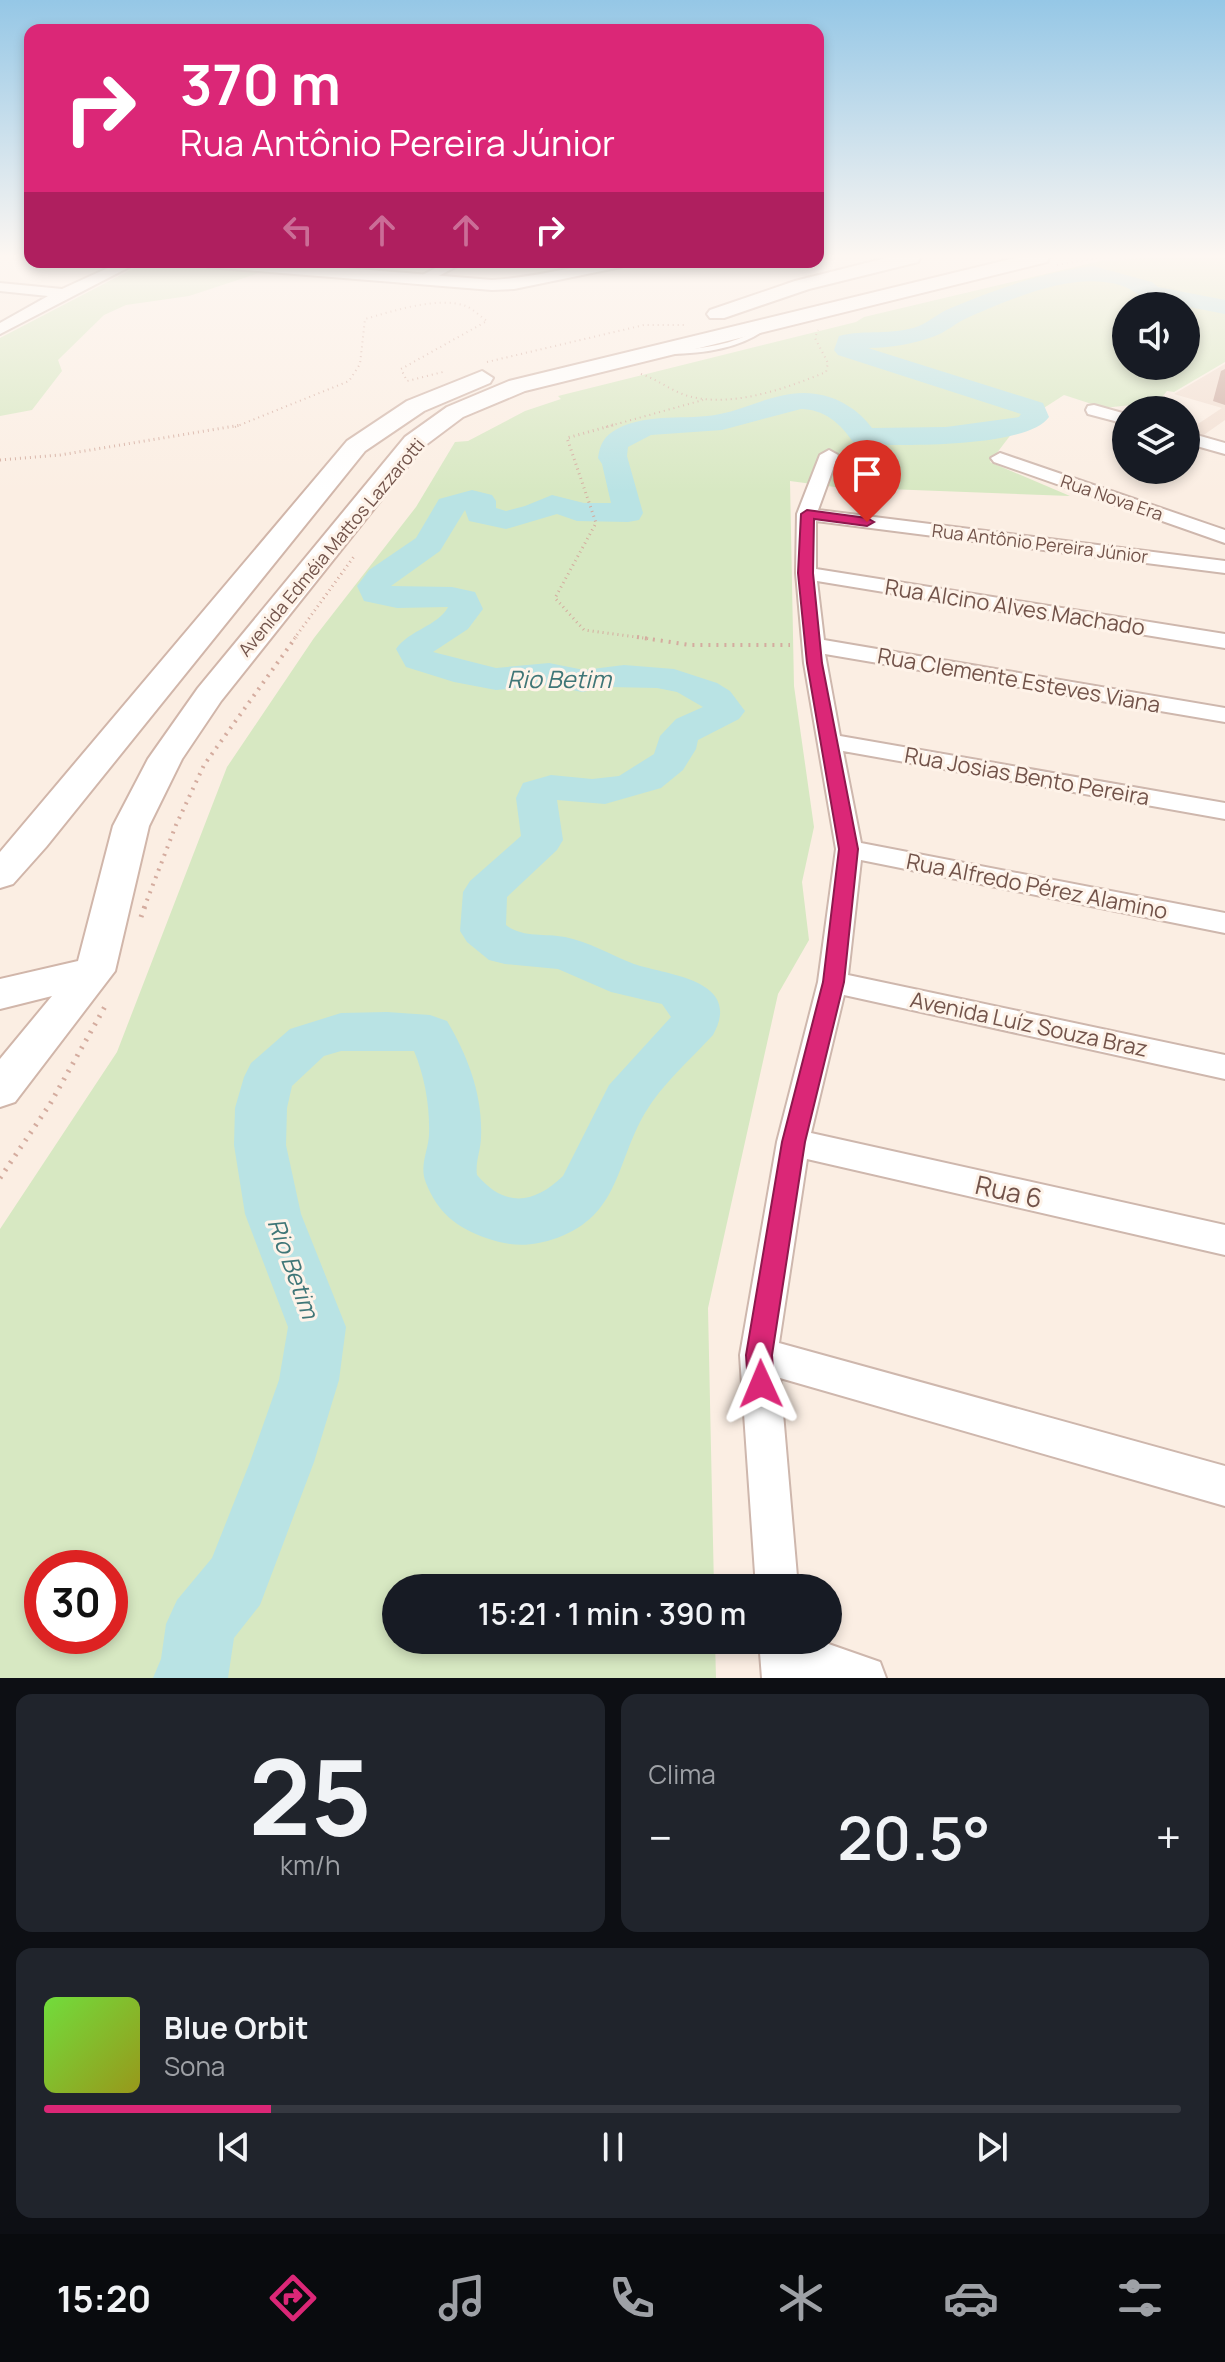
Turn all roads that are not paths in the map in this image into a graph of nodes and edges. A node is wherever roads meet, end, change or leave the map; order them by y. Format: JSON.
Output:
{"nodes":[{"id":1,"x":639,"y":336,"type":"edge"},
{"id":2,"x":716,"y":336,"type":"edge"},
{"id":3,"x":1094,"y":410,"type":"dead end"},
{"id":4,"x":1112,"y":415,"type":"edge"},
{"id":5,"x":1200,"y":441,"type":"edge"},
{"id":6,"x":1225,"y":449,"type":"edge"},
{"id":7,"x":829,"y":455,"type":"dead end"},
{"id":8,"x":1000,"y":458,"type":"dead end"},
{"id":9,"x":807,"y":514,"type":"junction"},
{"id":10,"x":1225,"y":537,"type":"edge"},
{"id":11,"x":1225,"y":567,"type":"edge"},
{"id":12,"x":806,"y":573,"type":"junction"},
{"id":13,"x":1225,"y":641,"type":"edge"},
{"id":14,"x":813,"y":645,"type":"junction"},
{"id":15,"x":1225,"y":715,"type":"edge"},
{"id":16,"x":829,"y":741,"type":"junction"},
{"id":17,"x":1225,"y":811,"type":"edge"},
{"id":18,"x":849,"y":849,"type":"junction"},
{"id":19,"x":0,"y":875,"type":"edge"},
{"id":20,"x":1225,"y":923,"type":"edge"},
{"id":21,"x":833,"y":982,"type":"junction"},
{"id":22,"x":101,"y":987,"type":"junction"},
{"id":23,"x":0,"y":994,"type":"edge"},
{"id":24,"x":1225,"y":1067,"type":"edge"},
{"id":25,"x":0,"y":1090,"type":"edge"},
{"id":26,"x":793,"y":1142,"type":"junction"},
{"id":27,"x":1225,"y":1240,"type":"edge"},
{"id":28,"x":759,"y":1355,"type":"junction"},
{"id":29,"x":1225,"y":1486,"type":"edge"},
{"id":30,"x":776,"y":1574,"type":"edge"},
{"id":31,"x":782,"y":1656,"type":"edge"},
{"id":32,"x":864,"y":1678,"type":"edge"}],
"edges":[{"from":1,"to":19,"type":"main road","name":"Avenida Edméia Mattos Lazzarotti"},
{"from":2,"to":22,"type":"main road","name":"Avenida Edméia Mattos Lazzarotti"},
{"from":3,"to":4,"type":"street"},
{"from":5,"to":6,"type":"street"},
{"from":7,"to":9,"type":"street"},
{"from":8,"to":10,"type":"street","name":"Rua Nova Era"},
{"from":9,"to":11,"type":"street","name":"Rua Antônio Pereira Júnior"},
{"from":9,"to":12,"type":"street"},
{"from":12,"to":13,"type":"street","name":"Rua Alcino Alves Machado"},
{"from":12,"to":14,"type":"street"},
{"from":14,"to":15,"type":"street","name":"Rua Clemente Esteves Viana"},
{"from":14,"to":16,"type":"street"},
{"from":16,"to":17,"type":"street","name":"Rua Josias Bento Pereira"},
{"from":16,"to":18,"type":"street"},
{"from":18,"to":20,"type":"street","name":"Rua Alfredo Pérez Alamino"},
{"from":18,"to":21,"type":"street"},
{"from":21,"to":24,"type":"street","name":"Avenida Luíz Souza Braz"},
{"from":21,"to":26,"type":"street"},
{"from":22,"to":23,"type":"main road"},
{"from":22,"to":25,"type":"main road","name":"Avenida Edméia Mattos Lazzarotti"},
{"from":26,"to":27,"type":"street","name":"Rua 6"},
{"from":26,"to":28,"type":"street"},
{"from":28,"to":29,"type":"street"},
{"from":28,"to":30,"type":"street"},
{"from":31,"to":32,"type":"street"}]}
